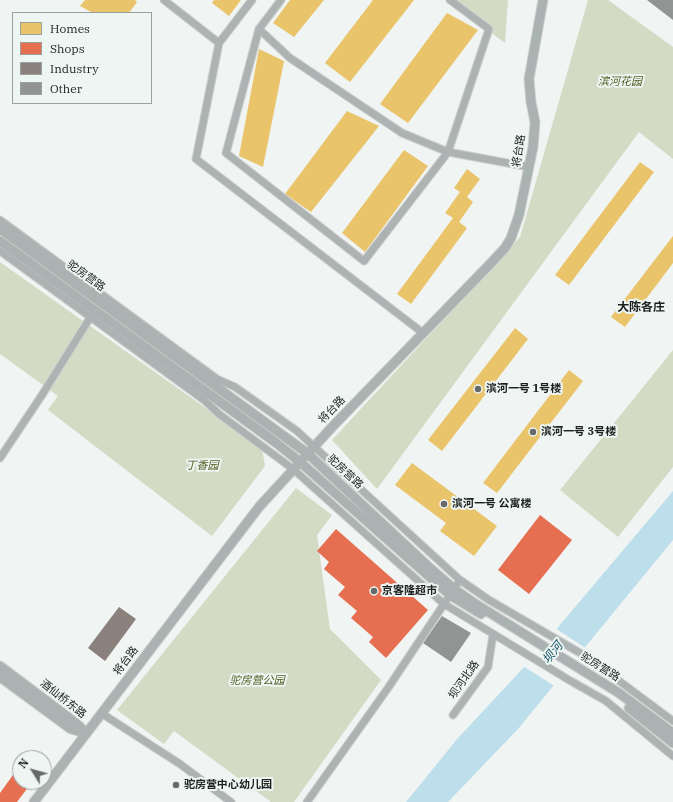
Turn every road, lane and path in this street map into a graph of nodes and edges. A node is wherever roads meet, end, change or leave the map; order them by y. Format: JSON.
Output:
{"nodes":[{"id":1,"x":164,"y":0,"type":"edge"},
{"id":2,"x":252,"y":0,"type":"edge"},
{"id":3,"x":281,"y":0,"type":"edge"},
{"id":4,"x":450,"y":0,"type":"edge"},
{"id":5,"x":543,"y":0,"type":"edge"},
{"id":6,"x":260,"y":28,"type":"junction"},
{"id":7,"x":219,"y":42,"type":"junction"},
{"id":8,"x":448,"y":152,"type":"junction"},
{"id":9,"x":530,"y":167,"type":"junction"},
{"id":10,"x":0,"y":220,"type":"edge"},
{"id":11,"x":0,"y":228,"type":"edge"},
{"id":12,"x":0,"y":241,"type":"edge"},
{"id":13,"x":0,"y":251,"type":"edge"},
{"id":14,"x":92,"y":314,"type":"junction"},
{"id":15,"x":423,"y":333,"type":"junction"},
{"id":16,"x":314,"y":446,"type":"junction"},
{"id":17,"x":308,"y":454,"type":"junction"},
{"id":18,"x":0,"y":458,"type":"edge"},
{"id":19,"x":300,"y":462,"type":"junction"},
{"id":20,"x":293,"y":469,"type":"junction"},
{"id":21,"x":460,"y":580,"type":"junction"},
{"id":22,"x":452,"y":592,"type":"junction"},
{"id":23,"x":444,"y":604,"type":"junction"},
{"id":24,"x":494,"y":634,"type":"junction"},
{"id":25,"x":0,"y":666,"type":"edge"},
{"id":26,"x":577,"y":669,"type":"junction"},
{"id":27,"x":0,"y":677,"type":"edge"},
{"id":28,"x":101,"y":713,"type":"junction"},
{"id":29,"x":453,"y":715,"type":"dead end"},
{"id":30,"x":673,"y":721,"type":"edge"},
{"id":31,"x":86,"y":733,"type":"junction"},
{"id":32,"x":673,"y":733,"type":"edge"},
{"id":33,"x":673,"y":743,"type":"edge"},
{"id":34,"x":673,"y":756,"type":"edge"},
{"id":35,"x":34,"y":802,"type":"edge"},
{"id":36,"x":231,"y":802,"type":"edge"},
{"id":37,"x":307,"y":802,"type":"edge"}],
"edges":[{"from":1,"to":7,"type":"street"},
{"from":2,"to":7,"type":"street"},
{"from":3,"to":6,"type":"street"},
{"from":4,"to":8,"type":"street"},
{"from":5,"to":9,"type":"street","name":"将台路"},
{"from":6,"to":8,"type":"street"},
{"from":6,"to":8,"type":"street"},
{"from":7,"to":15,"type":"street"},
{"from":8,"to":9,"type":"street"},
{"from":9,"to":15,"type":"street","name":"将台路"},
{"from":10,"to":16,"type":"street"},
{"from":11,"to":17,"type":"street","name":"驼房营路"},
{"from":12,"to":14,"type":"street","name":"驼房营路"},
{"from":13,"to":14,"type":"street"},
{"from":14,"to":18,"type":"street"},
{"from":14,"to":19,"type":"street","name":"驼房营路"},
{"from":14,"to":20,"type":"street"},
{"from":15,"to":16,"type":"street","name":"将台路"},
{"from":16,"to":17,"type":"street","name":"将台路"},
{"from":16,"to":21,"type":"street"},
{"from":17,"to":19,"type":"street","name":"将台路"},
{"from":17,"to":22,"type":"street","name":"驼房营路"},
{"from":19,"to":20,"type":"street","name":"将台路"},
{"from":19,"to":22,"type":"street","name":"驼房营路"},
{"from":20,"to":23,"type":"street"},
{"from":20,"to":28,"type":"street","name":"将台路"},
{"from":21,"to":22,"type":"street"},
{"from":21,"to":30,"type":"street"},
{"from":22,"to":23,"type":"street"},
{"from":22,"to":26,"type":"street","name":"驼房营路"},
{"from":23,"to":24,"type":"street"},
{"from":23,"to":37,"type":"street"},
{"from":24,"to":29,"type":"street","name":"坝河北路"},
{"from":24,"to":34,"type":"street"},
{"from":25,"to":31,"type":"street","name":"酒仙桥东路"},
{"from":26,"to":32,"type":"street","name":"驼房营路"},
{"from":26,"to":33,"type":"street","name":"驼房营路"},
{"from":27,"to":31,"type":"street","name":"酒仙桥东路"},
{"from":28,"to":31,"type":"street","name":"将台路"},
{"from":28,"to":36,"type":"street"},
{"from":31,"to":35,"type":"street","name":"将台路"}]}
